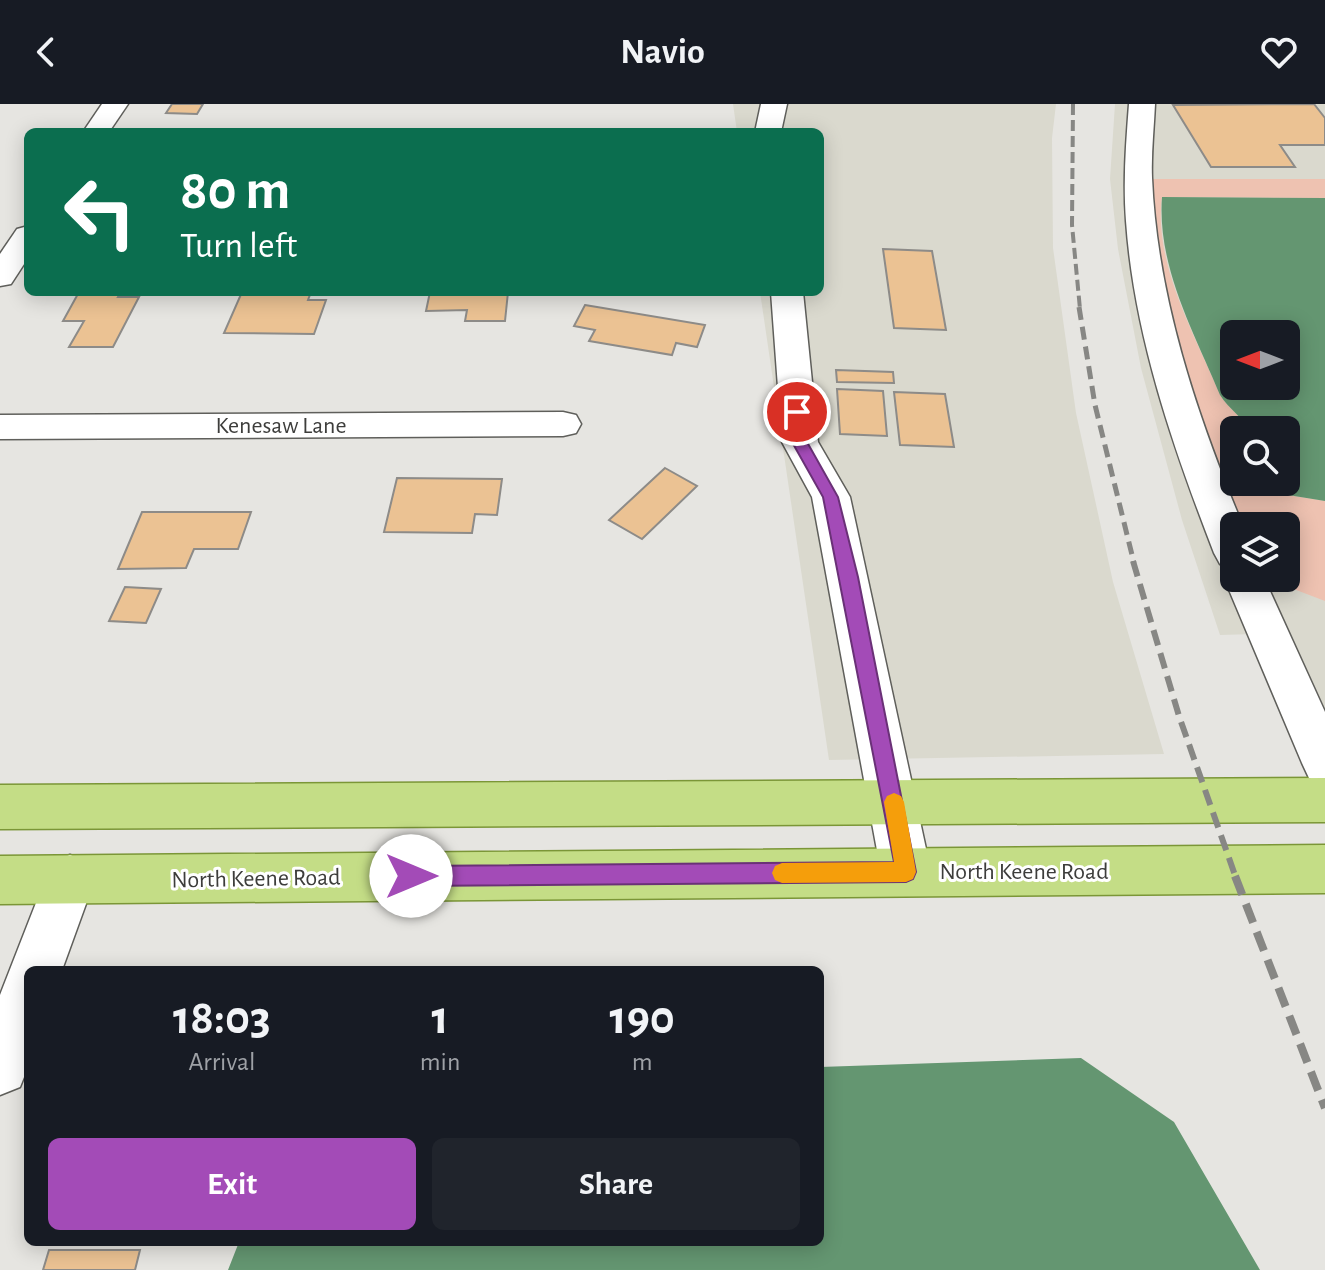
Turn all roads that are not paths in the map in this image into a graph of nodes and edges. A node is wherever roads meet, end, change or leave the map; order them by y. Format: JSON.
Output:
{"nodes":[{"id":1,"x":115,"y":104,"type":"edge"},
{"id":2,"x":774,"y":104,"type":"edge"},
{"id":3,"x":1142,"y":104,"type":"edge"},
{"id":4,"x":99,"y":128,"type":"edge"},
{"id":5,"x":769,"y":128,"type":"edge"},
{"id":6,"x":24,"y":241,"type":"edge"},
{"id":7,"x":0,"y":277,"type":"edge"},
{"id":8,"x":787,"y":296,"type":"edge"},
{"id":9,"x":563,"y":424,"type":"dead end"},
{"id":10,"x":0,"y":427,"type":"edge"},
{"id":11,"x":1220,"y":520,"type":"edge"},
{"id":12,"x":1250,"y":592,"type":"edge"},
{"id":13,"x":1325,"y":763,"type":"edge"},
{"id":14,"x":1325,"y":800,"type":"edge"},
{"id":15,"x":894,"y":801,"type":"junction"},
{"id":16,"x":0,"y":807,"type":"edge"},
{"id":17,"x":1325,"y":869,"type":"edge"},
{"id":18,"x":906,"y":872,"type":"junction"},
{"id":19,"x":70,"y":879,"type":"junction"},
{"id":20,"x":0,"y":880,"type":"edge"},
{"id":21,"x":37,"y":966,"type":"edge"},
{"id":22,"x":24,"y":1003,"type":"edge"},
{"id":23,"x":0,"y":1067,"type":"edge"}],
"edges":[{"from":1,"to":4,"type":"street"},
{"from":2,"to":5,"type":"street"},
{"from":3,"to":11,"type":"street"},
{"from":6,"to":7,"type":"street"},
{"from":8,"to":15,"type":"street"},
{"from":9,"to":10,"type":"street","name":"Kenesaw Lane"},
{"from":12,"to":13,"type":"street"},
{"from":14,"to":15,"type":"main road"},
{"from":15,"to":16,"type":"main road"},
{"from":15,"to":18,"type":"street"},
{"from":17,"to":18,"type":"main road","name":"North Keene Road"},
{"from":18,"to":19,"type":"main road","name":"North Keene Road"},
{"from":19,"to":20,"type":"main road","name":"North Keene Road"},
{"from":19,"to":21,"type":"street"},
{"from":22,"to":23,"type":"street"}]}
